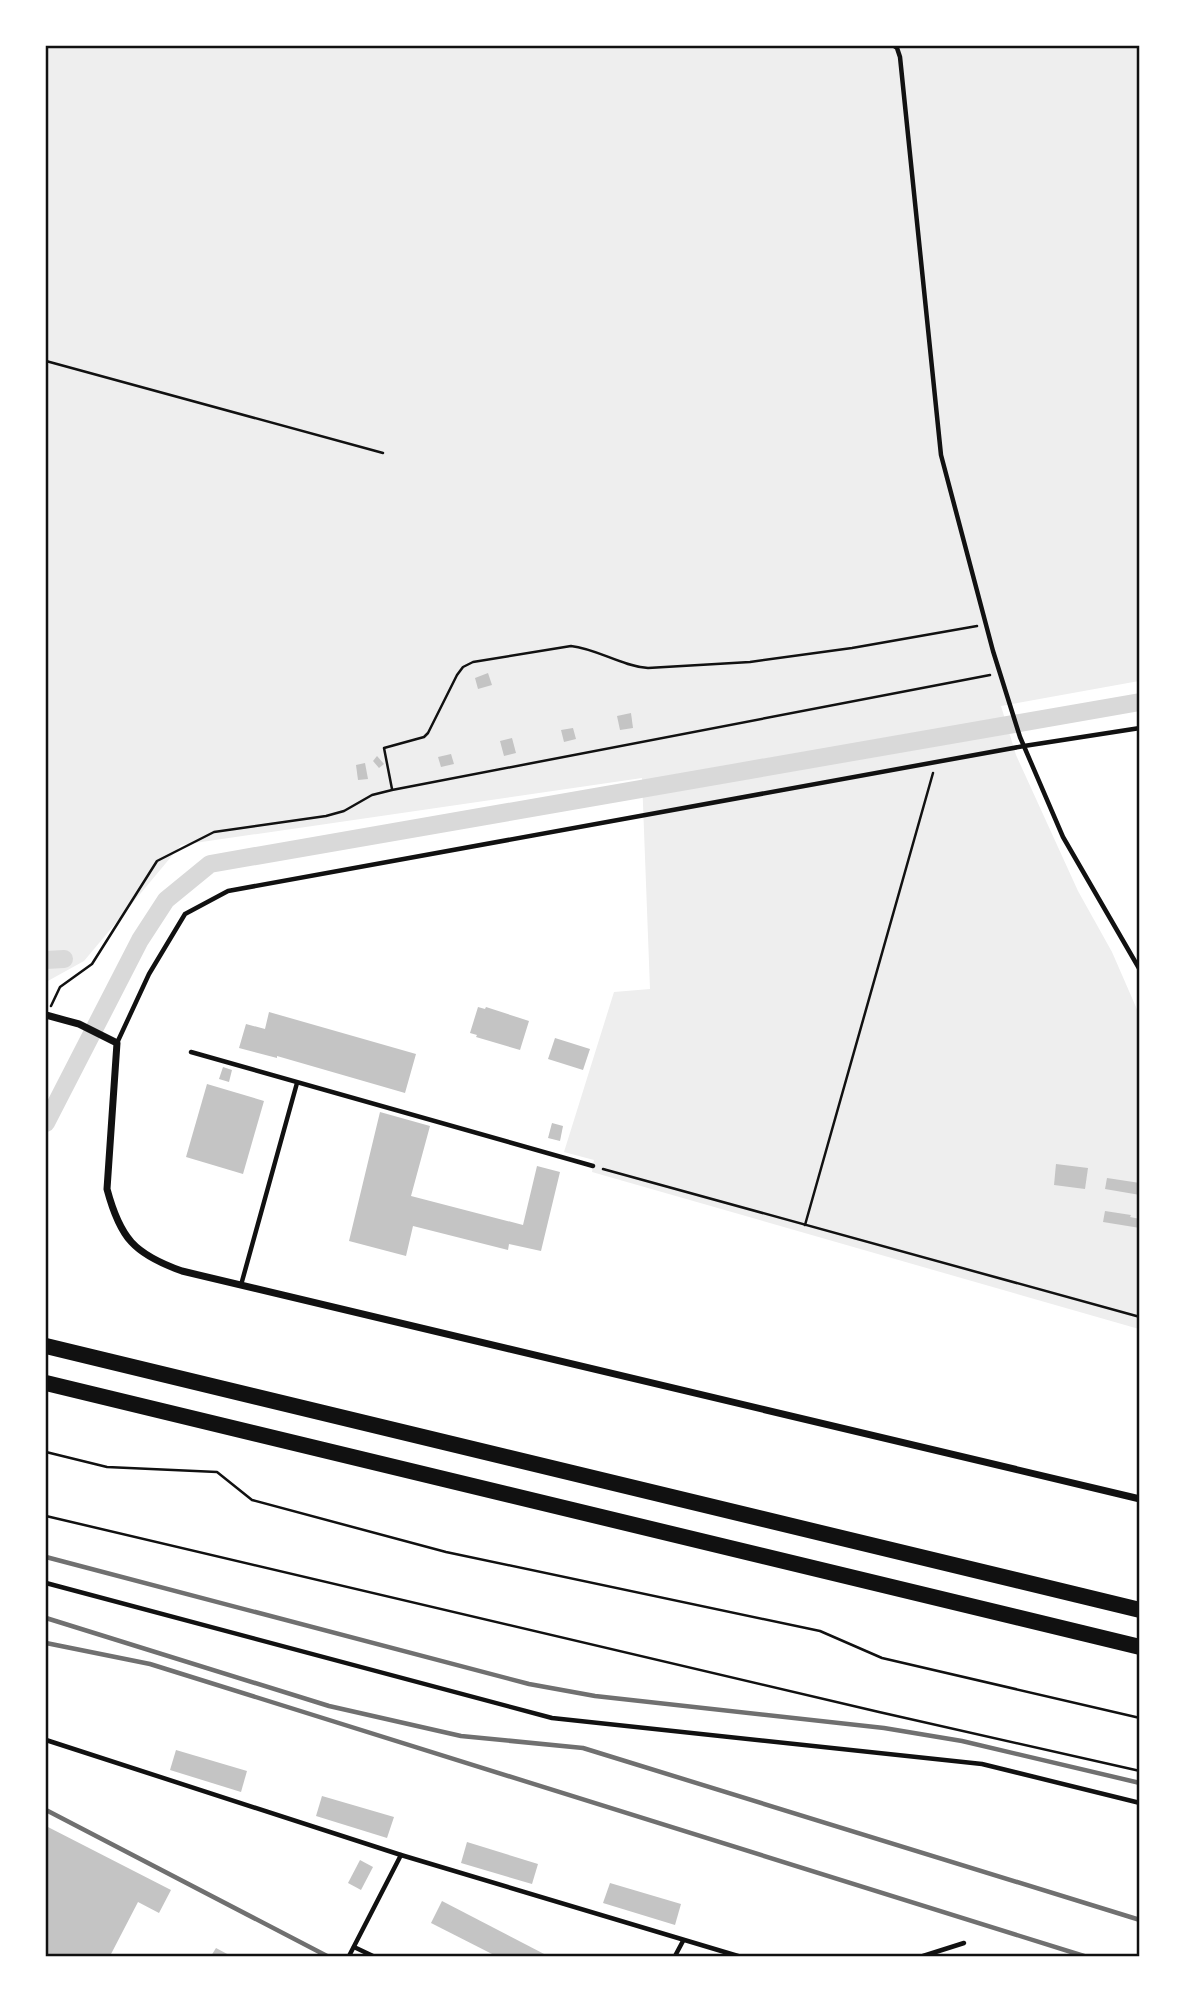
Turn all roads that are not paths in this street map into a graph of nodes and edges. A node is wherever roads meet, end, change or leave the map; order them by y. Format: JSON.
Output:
{"nodes":[{"id":1,"x":894,"y":46,"type":"edge"},
{"id":2,"x":1139,"y":728,"type":"edge"},
{"id":3,"x":1024,"y":746,"type":"junction"},
{"id":4,"x":1139,"y":970,"type":"edge"},
{"id":5,"x":46,"y":1015,"type":"edge"},
{"id":6,"x":117,"y":1043,"type":"junction"},
{"id":7,"x":191,"y":1052,"type":"dead end"},
{"id":8,"x":298,"y":1083,"type":"junction"},
{"id":9,"x":593,"y":1166,"type":"road end"},
{"id":10,"x":241,"y":1285,"type":"junction"},
{"id":11,"x":46,"y":1346,"type":"edge"},
{"id":12,"x":46,"y":1383,"type":"edge"},
{"id":13,"x":1139,"y":1499,"type":"edge"},
{"id":14,"x":46,"y":1583,"type":"edge"},
{"id":15,"x":1139,"y":1610,"type":"edge"},
{"id":16,"x":1139,"y":1647,"type":"edge"},
{"id":17,"x":46,"y":1740,"type":"edge"},
{"id":18,"x":1139,"y":1803,"type":"edge"},
{"id":19,"x":401,"y":1855,"type":"junction"},
{"id":20,"x":683,"y":1941,"type":"junction"},
{"id":21,"x":964,"y":1943,"type":"dead end"},
{"id":22,"x":354,"y":1947,"type":"junction"},
{"id":23,"x":349,"y":1956,"type":"edge"},
{"id":24,"x":373,"y":1956,"type":"edge"},
{"id":25,"x":675,"y":1956,"type":"edge"},
{"id":26,"x":738,"y":1956,"type":"edge"},
{"id":27,"x":923,"y":1956,"type":"edge"}],
"edges":[{"from":1,"to":3,"type":"lane"},
{"from":2,"to":3,"type":"lane"},
{"from":3,"to":4,"type":"lane"},
{"from":3,"to":6,"type":"lane"},
{"from":5,"to":6,"type":"street"},
{"from":6,"to":10,"type":"street"},
{"from":7,"to":8,"type":"lane"},
{"from":8,"to":9,"type":"lane"},
{"from":8,"to":10,"type":"lane"},
{"from":10,"to":13,"type":"street"},
{"from":11,"to":15,"type":"highway"},
{"from":12,"to":16,"type":"highway"},
{"from":14,"to":18,"type":"lane"},
{"from":17,"to":19,"type":"lane"},
{"from":19,"to":20,"type":"lane"},
{"from":19,"to":22,"type":"lane"},
{"from":20,"to":25,"type":"lane"},
{"from":20,"to":26,"type":"lane"},
{"from":21,"to":27,"type":"lane"},
{"from":22,"to":23,"type":"lane"},
{"from":22,"to":24,"type":"lane"}]}
